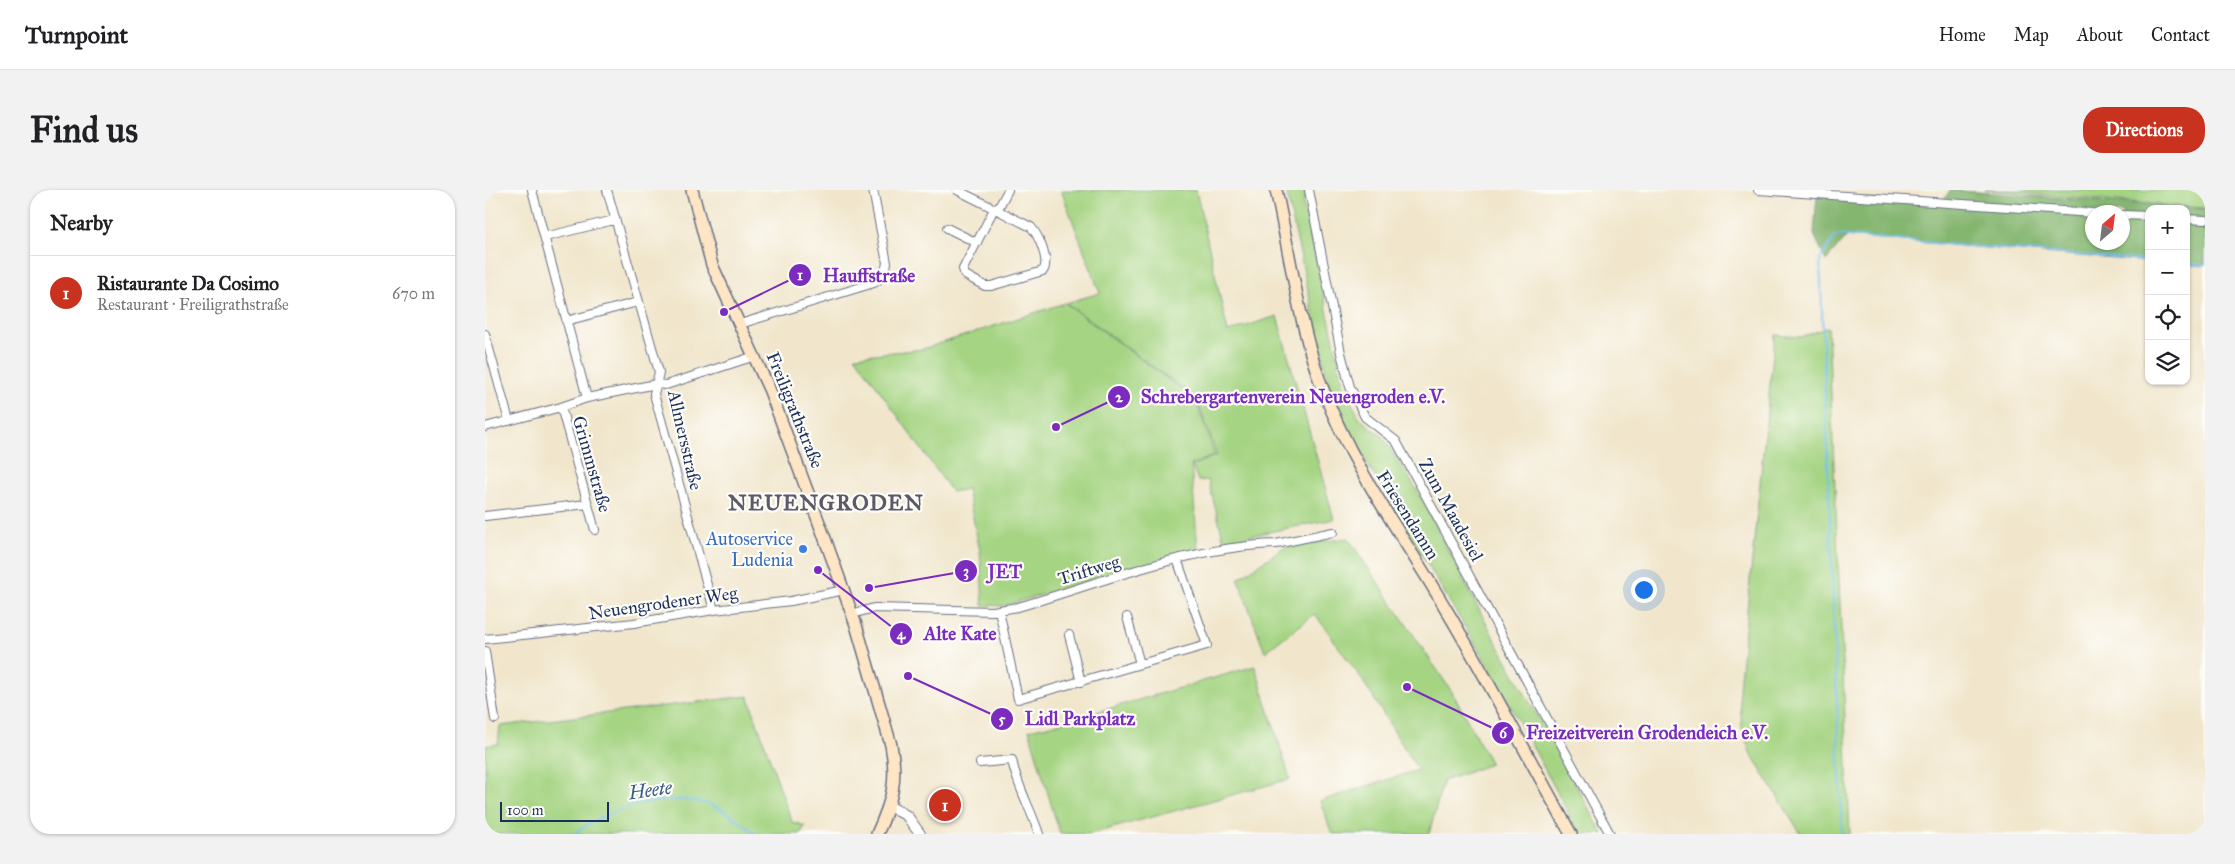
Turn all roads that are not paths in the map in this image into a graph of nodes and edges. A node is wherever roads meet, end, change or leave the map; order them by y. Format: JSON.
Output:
{"nodes":[{"id":1,"x":532,"y":190,"type":"edge"},
{"id":2,"x":607,"y":190,"type":"edge"},
{"id":3,"x":692,"y":190,"type":"edge"},
{"id":4,"x":873,"y":190,"type":"edge"},
{"id":5,"x":957,"y":190,"type":"edge"},
{"id":6,"x":1008,"y":190,"type":"edge"},
{"id":7,"x":1276,"y":190,"type":"edge"},
{"id":8,"x":1309,"y":190,"type":"edge"},
{"id":9,"x":1758,"y":190,"type":"edge"},
{"id":10,"x":996,"y":209,"type":"junction"},
{"id":11,"x":2085,"y":211,"type":"edge"},
{"id":12,"x":2130,"y":215,"type":"edge"},
{"id":13,"x":2145,"y":216,"type":"edge"},
{"id":14,"x":2190,"y":219,"type":"edge"},
{"id":15,"x":614,"y":220,"type":"junction"},
{"id":16,"x":2205,"y":220,"type":"edge"},
{"id":17,"x":947,"y":228,"type":"dead end"},
{"id":18,"x":545,"y":237,"type":"junction"},
{"id":19,"x":977,"y":243,"type":"junction"},
{"id":20,"x":638,"y":302,"type":"junction"},
{"id":21,"x":566,"y":321,"type":"junction"},
{"id":22,"x":740,"y":324,"type":"junction"},
{"id":23,"x":485,"y":334,"type":"edge"},
{"id":24,"x":755,"y":356,"type":"junction"},
{"id":25,"x":656,"y":384,"type":"junction"},
{"id":26,"x":587,"y":398,"type":"junction"},
{"id":27,"x":561,"y":407,"type":"junction"},
{"id":28,"x":509,"y":421,"type":"junction"},
{"id":29,"x":485,"y":427,"type":"edge"},
{"id":30,"x":587,"y":504,"type":"junction"},
{"id":31,"x":485,"y":516,"type":"edge"},
{"id":32,"x":595,"y":530,"type":"dead end"},
{"id":33,"x":1333,"y":532,"type":"dead end"},
{"id":34,"x":1177,"y":560,"type":"junction"},
{"id":35,"x":844,"y":590,"type":"junction"},
{"id":36,"x":714,"y":610,"type":"junction"},
{"id":37,"x":999,"y":610,"type":"junction"},
{"id":38,"x":852,"y":614,"type":"junction"},
{"id":39,"x":1127,"y":617,"type":"dead end"},
{"id":40,"x":1069,"y":635,"type":"dead end"},
{"id":41,"x":485,"y":639,"type":"edge"},
{"id":42,"x":485,"y":651,"type":"edge"},
{"id":43,"x":1140,"y":664,"type":"junction"},
{"id":44,"x":1081,"y":682,"type":"junction"},
{"id":45,"x":495,"y":719,"type":"dead end"},
{"id":46,"x":980,"y":763,"type":"dead end"},
{"id":47,"x":889,"y":806,"type":"junction"},
{"id":48,"x":877,"y":834,"type":"edge"},
{"id":49,"x":920,"y":834,"type":"edge"},
{"id":50,"x":1039,"y":834,"type":"edge"},
{"id":51,"x":1571,"y":834,"type":"edge"},
{"id":52,"x":1611,"y":834,"type":"edge"}],
"edges":[{"from":1,"to":18,"type":"street"},
{"from":2,"to":15,"type":"street","name":"Allmersstraße"},
{"from":3,"to":22,"type":"main road","name":"Freiligrathstraße"},
{"from":4,"to":22,"type":"street"},
{"from":5,"to":10,"type":"street"},
{"from":6,"to":10,"type":"street"},
{"from":7,"to":51,"type":"main road","name":"Friesendamm"},
{"from":8,"to":52,"type":"street","name":"Zum Maadesiel"},
{"from":9,"to":11,"type":"street"},
{"from":10,"to":19,"type":"street"},
{"from":10,"to":19,"type":"street"},
{"from":12,"to":13,"type":"street"},
{"from":14,"to":16,"type":"street"},
{"from":15,"to":18,"type":"street"},
{"from":15,"to":20,"type":"street","name":"Allmersstraße"},
{"from":17,"to":19,"type":"street"},
{"from":18,"to":21,"type":"street"},
{"from":20,"to":21,"type":"street"},
{"from":20,"to":25,"type":"street","name":"Allmersstraße"},
{"from":21,"to":26,"type":"street"},
{"from":22,"to":24,"type":"main road","name":"Freiligrathstraße"},
{"from":23,"to":28,"type":"street"},
{"from":24,"to":25,"type":"street"},
{"from":24,"to":35,"type":"main road","name":"Freiligrathstraße"},
{"from":25,"to":26,"type":"street"},
{"from":25,"to":36,"type":"street","name":"Allmersstraße"},
{"from":26,"to":27,"type":"street"},
{"from":27,"to":28,"type":"street"},
{"from":27,"to":30,"type":"street","name":"Grimmstraße"},
{"from":28,"to":29,"type":"street"},
{"from":30,"to":31,"type":"street"},
{"from":30,"to":32,"type":"street","name":"Grimmstraße"},
{"from":33,"to":34,"type":"street","name":"Triftweg"},
{"from":34,"to":37,"type":"street","name":"Triftweg"},
{"from":34,"to":43,"type":"street"},
{"from":35,"to":36,"type":"street","name":"Neuengrodener Weg"},
{"from":35,"to":38,"type":"main road","name":"Freiligrathstraße"},
{"from":36,"to":41,"type":"street","name":"Neuengrodener Weg"},
{"from":37,"to":38,"type":"street","name":"Triftweg"},
{"from":37,"to":44,"type":"street"},
{"from":38,"to":47,"type":"main road","name":"Freiligrathstraße"},
{"from":39,"to":43,"type":"street"},
{"from":40,"to":44,"type":"street"},
{"from":42,"to":45,"type":"street"},
{"from":43,"to":44,"type":"street"},
{"from":46,"to":50,"type":"street"},
{"from":47,"to":48,"type":"main road","name":"Freiligrathstraße"},
{"from":47,"to":49,"type":"street"}]}
